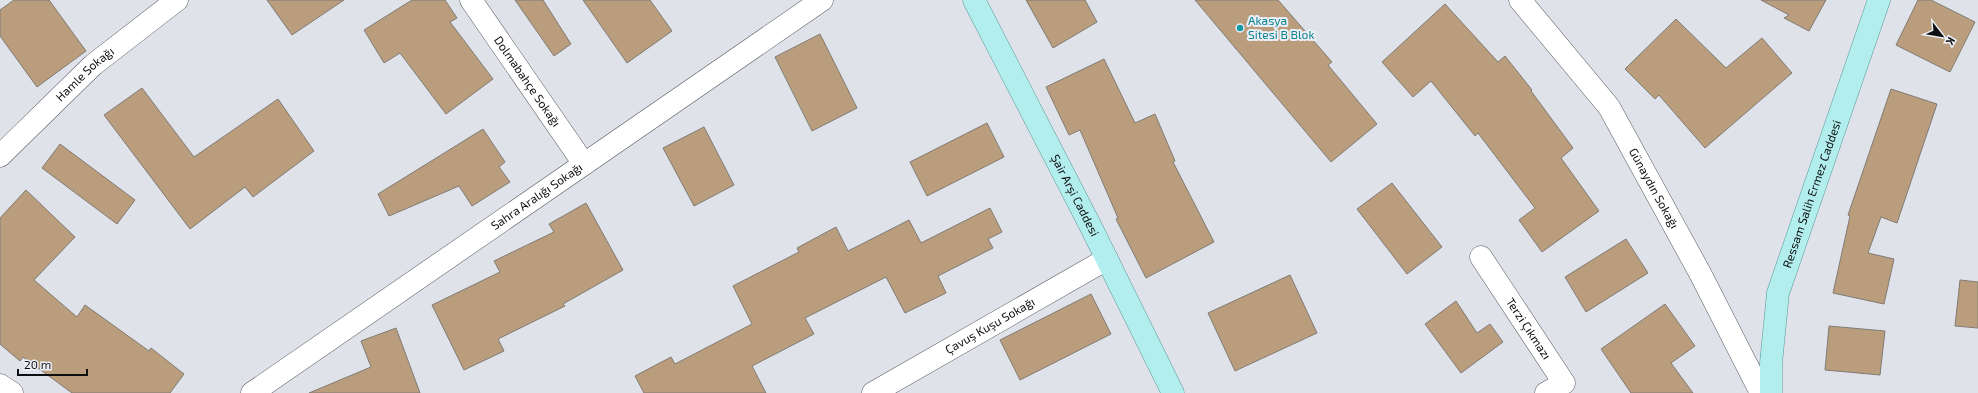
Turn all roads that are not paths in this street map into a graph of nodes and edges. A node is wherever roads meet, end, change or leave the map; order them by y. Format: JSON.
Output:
{"nodes":[{"id":1,"x":177,"y":0,"type":"edge"},
{"id":2,"x":471,"y":0,"type":"edge"},
{"id":3,"x":822,"y":0,"type":"edge"},
{"id":4,"x":974,"y":0,"type":"edge"},
{"id":5,"x":1520,"y":0,"type":"edge"},
{"id":6,"x":1879,"y":0,"type":"edge"},
{"id":7,"x":0,"y":156,"type":"edge"},
{"id":8,"x":584,"y":164,"type":"junction"},
{"id":9,"x":1481,"y":257,"type":"dead end"},
{"id":10,"x":1107,"y":259,"type":"junction"},
{"id":11,"x":0,"y":385,"type":"edge"},
{"id":12,"x":12,"y":393,"type":"edge"},
{"id":13,"x":252,"y":393,"type":"edge"},
{"id":14,"x":873,"y":393,"type":"edge"},
{"id":15,"x":1173,"y":393,"type":"edge"},
{"id":16,"x":1546,"y":393,"type":"edge"},
{"id":17,"x":1761,"y":393,"type":"edge"},
{"id":18,"x":1771,"y":393,"type":"edge"}],
"edges":[{"from":1,"to":7,"type":"street","name":"Hamle Sokağı"},
{"from":2,"to":8,"type":"street","name":"Dolmabahçe Sokağı"},
{"from":3,"to":8,"type":"street","name":"Sahra Aralığı Sokağı"},
{"from":4,"to":10,"type":"main road","name":"Şair Arşi Caddesi"},
{"from":5,"to":17,"type":"street","name":"Günaydın Sokağı"},
{"from":6,"to":18,"type":"main road","name":"Ressam Salih Ermez Caddesi"},
{"from":8,"to":13,"type":"street","name":"Sahra Aralığı Sokağı"},
{"from":9,"to":16,"type":"street","name":"Terzi Çıkmazı"},
{"from":10,"to":14,"type":"street","name":"Çavuş Kuşu Sokağı"},
{"from":10,"to":15,"type":"main road","name":"Şair Arşi Caddesi"},
{"from":11,"to":12,"type":"street"}]}
